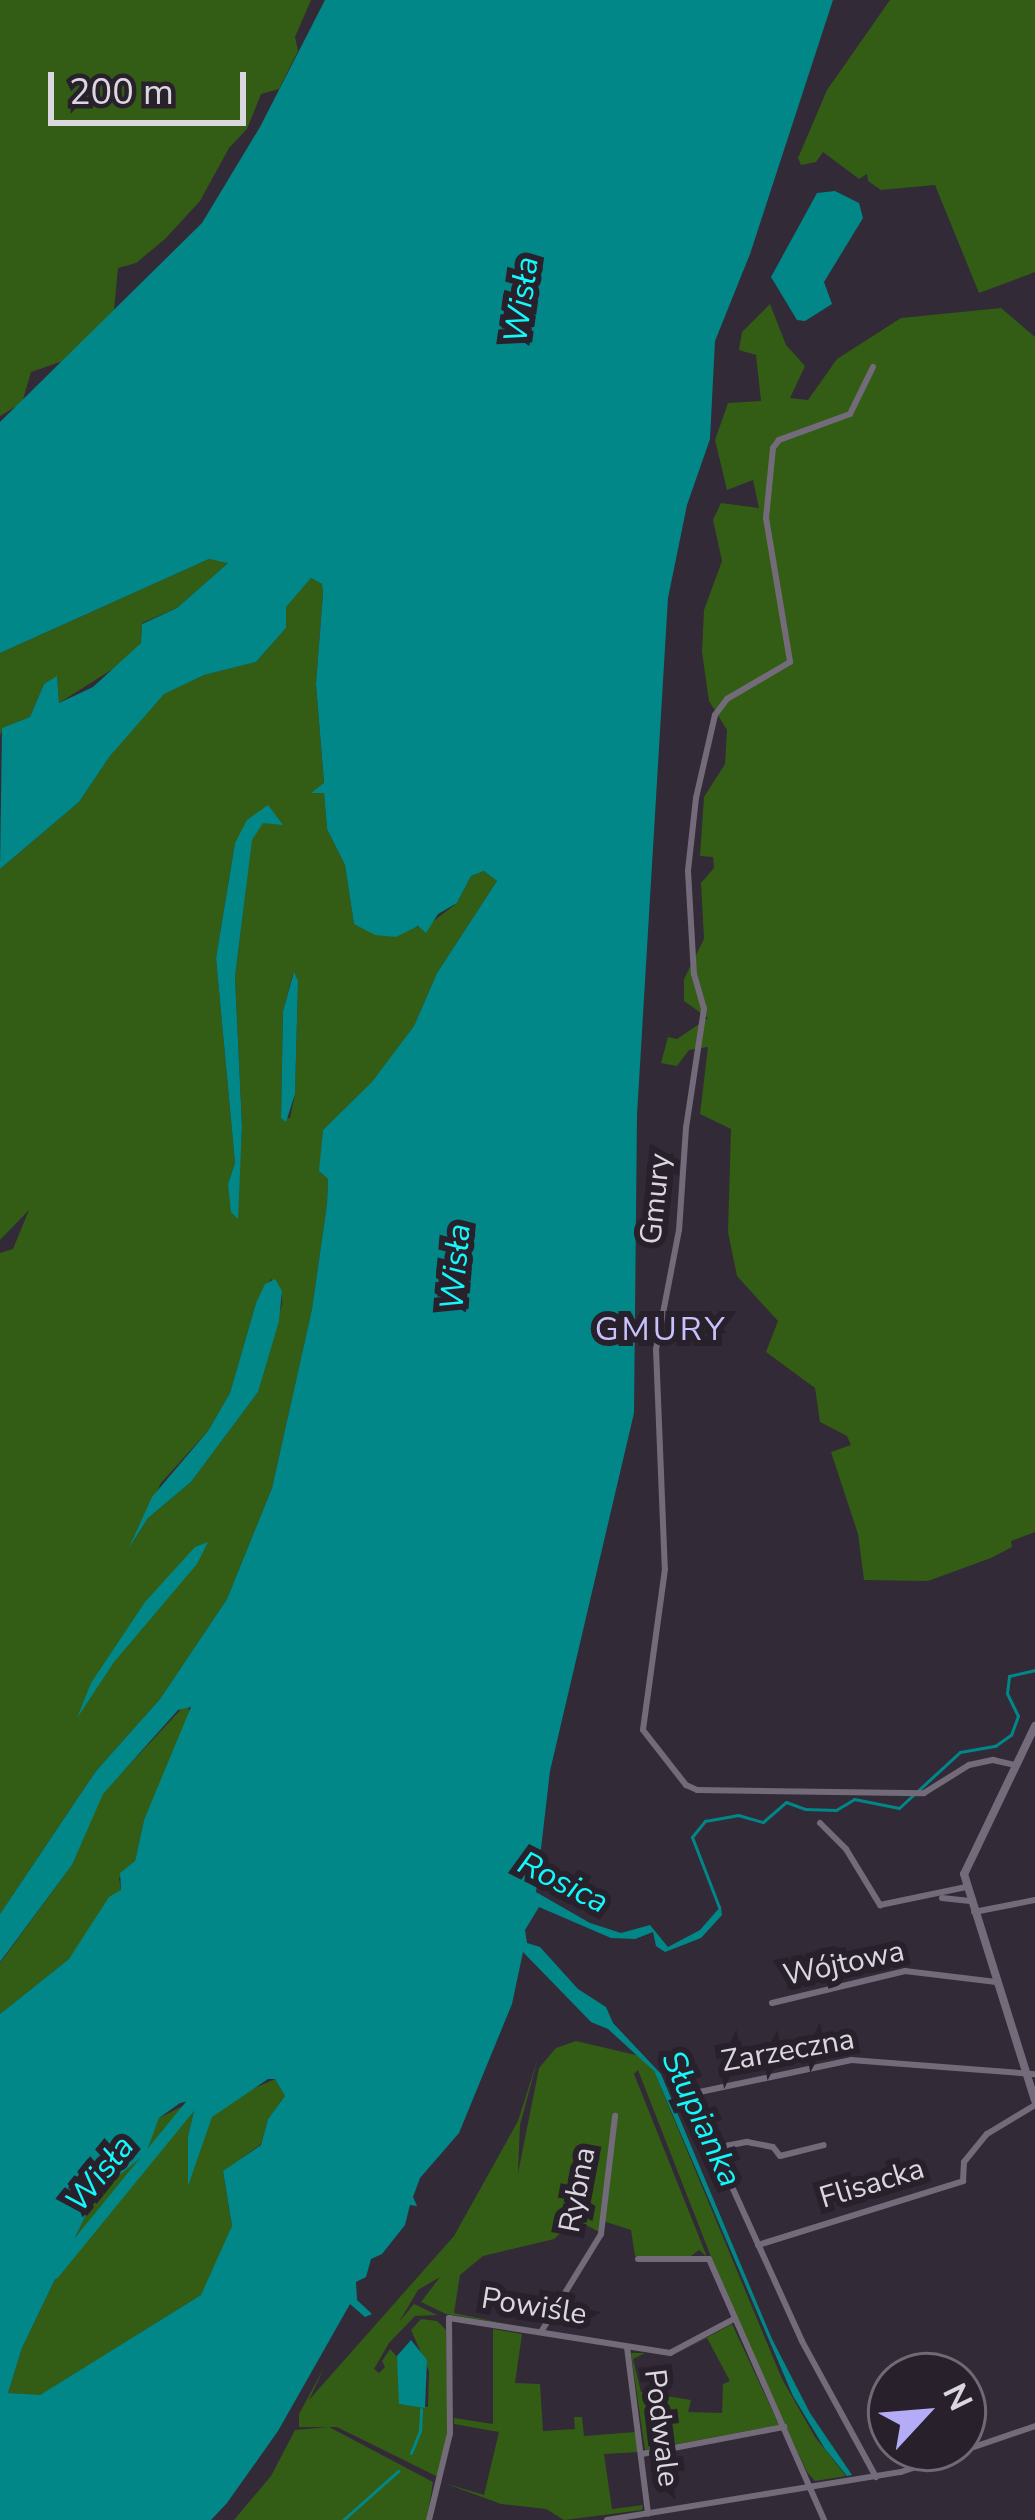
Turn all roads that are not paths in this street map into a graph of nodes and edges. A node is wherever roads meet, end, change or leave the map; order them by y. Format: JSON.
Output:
{"nodes":[{"id":1,"x":873,"y":367,"type":"dead end"},
{"id":2,"x":1035,"y":1726,"type":"edge"},
{"id":3,"x":1031,"y":1745,"type":"edge"},
{"id":4,"x":1015,"y":1765,"type":"junction"},
{"id":5,"x":820,"y":1822,"type":"dead end"},
{"id":6,"x":966,"y":1887,"type":"junction"},
{"id":7,"x":932,"y":1897,"type":"junction"},
{"id":8,"x":1035,"y":1900,"type":"edge"},
{"id":9,"x":970,"y":1901,"type":"junction"},
{"id":10,"x":974,"y":1912,"type":"junction"},
{"id":11,"x":996,"y":1982,"type":"junction"},
{"id":12,"x":772,"y":2003,"type":"dead end"},
{"id":13,"x":1031,"y":2075,"type":"edge"},
{"id":14,"x":1035,"y":2103,"type":"edge"},
{"id":15,"x":616,"y":2116,"type":"dead end"},
{"id":16,"x":824,"y":2145,"type":"dead end"},
{"id":17,"x":715,"y":2148,"type":"junction"},
{"id":18,"x":758,"y":2245,"type":"junction"},
{"id":19,"x":638,"y":2259,"type":"dead end"},
{"id":20,"x":734,"y":2318,"type":"junction"},
{"id":21,"x":541,"y":2332,"type":"junction"},
{"id":22,"x":627,"y":2347,"type":"junction"},
{"id":23,"x":1035,"y":2426,"type":"edge"},
{"id":24,"x":784,"y":2427,"type":"junction"},
{"id":25,"x":642,"y":2454,"type":"junction"},
{"id":26,"x":876,"y":2477,"type":"junction"},
{"id":27,"x":817,"y":2487,"type":"junction"},
{"id":28,"x":649,"y":2515,"type":"junction"},
{"id":29,"x":429,"y":2520,"type":"edge"},
{"id":30,"x":610,"y":2520,"type":"edge"},
{"id":31,"x":824,"y":2520,"type":"edge"}],
"edges":[{"from":1,"to":4,"type":"street","name":"Gmury"},
{"from":2,"to":3,"type":"street"},
{"from":3,"to":4,"type":"street"},
{"from":4,"to":6,"type":"street"},
{"from":5,"to":7,"type":"street"},
{"from":6,"to":7,"type":"street"},
{"from":6,"to":9,"type":"street"},
{"from":7,"to":9,"type":"street"},
{"from":8,"to":10,"type":"street"},
{"from":9,"to":10,"type":"street"},
{"from":10,"to":11,"type":"street"},
{"from":11,"to":12,"type":"street","name":"Wójtowa"},
{"from":11,"to":13,"type":"street"},
{"from":13,"to":14,"type":"street"},
{"from":13,"to":17,"type":"street","name":"Zarzeczna"},
{"from":14,"to":18,"type":"street","name":"Flisacka"},
{"from":15,"to":21,"type":"street","name":"Rybna"},
{"from":16,"to":17,"type":"street"},
{"from":17,"to":18,"type":"street","name":"Zarzeczna"},
{"from":18,"to":26,"type":"street","name":"Zarzeczna"},
{"from":19,"to":20,"type":"street"},
{"from":20,"to":22,"type":"street","name":"Powiśle"},
{"from":20,"to":24,"type":"street"},
{"from":21,"to":22,"type":"street","name":"Powiśle"},
{"from":21,"to":29,"type":"street","name":"Powiśle"},
{"from":22,"to":25,"type":"street","name":"Podwale"},
{"from":23,"to":26,"type":"street"},
{"from":24,"to":25,"type":"street"},
{"from":24,"to":27,"type":"street"},
{"from":25,"to":28,"type":"street","name":"Podwale"},
{"from":26,"to":27,"type":"street"},
{"from":27,"to":28,"type":"street"},
{"from":27,"to":31,"type":"street"},
{"from":28,"to":30,"type":"street"}]}
